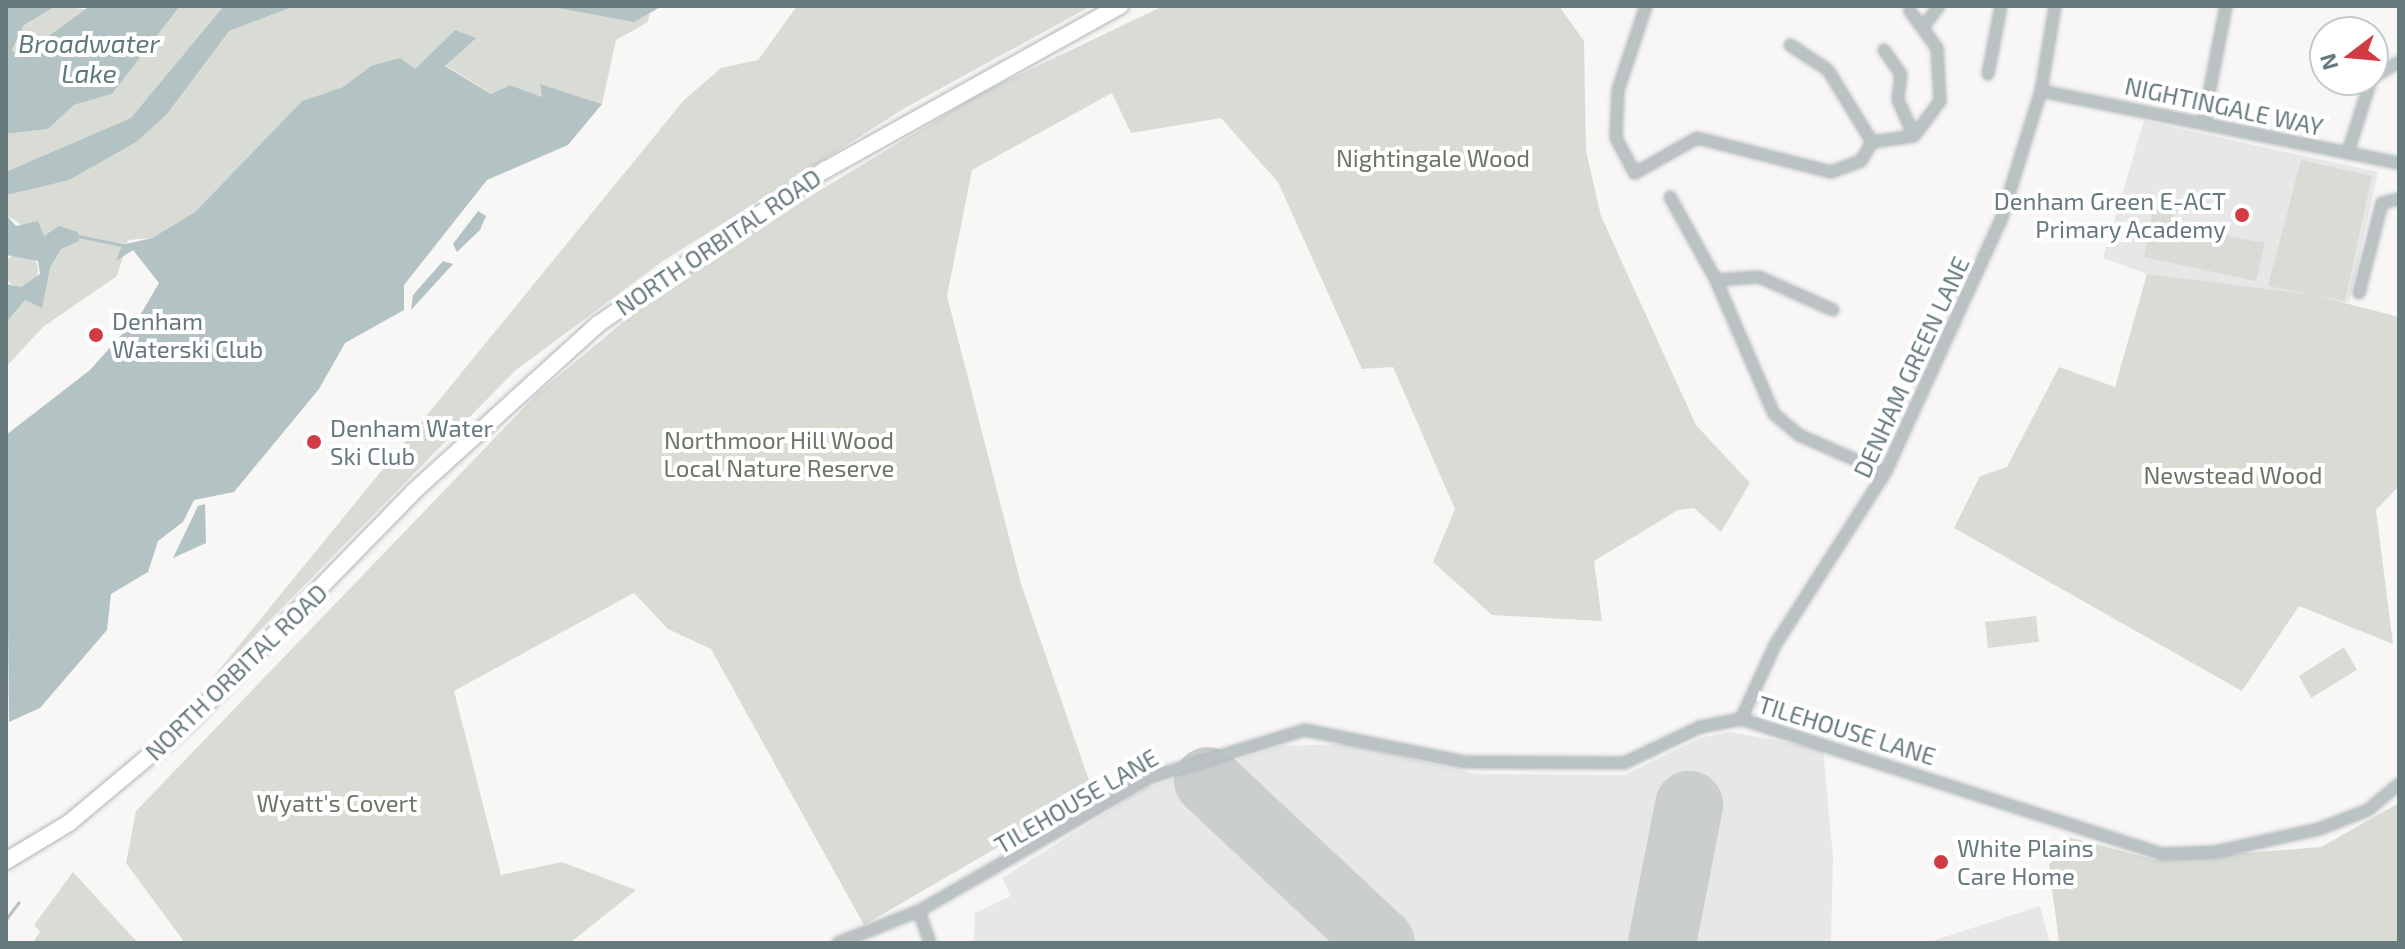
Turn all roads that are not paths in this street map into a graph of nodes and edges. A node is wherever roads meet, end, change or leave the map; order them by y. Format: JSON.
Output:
{"nodes":[{"id":1,"x":1120,"y":6,"type":"edge"},
{"id":2,"x":1646,"y":6,"type":"edge"},
{"id":3,"x":1939,"y":6,"type":"edge"},
{"id":4,"x":2001,"y":6,"type":"edge"},
{"id":5,"x":2055,"y":6,"type":"edge"},
{"id":6,"x":2226,"y":6,"type":"edge"},
{"id":7,"x":1910,"y":11,"type":"dead end"},
{"id":8,"x":1924,"y":26,"type":"junction"},
{"id":9,"x":1790,"y":45,"type":"dead end"},
{"id":10,"x":1884,"y":50,"type":"dead end"},
{"id":11,"x":1988,"y":74,"type":"dead end"},
{"id":12,"x":2041,"y":91,"type":"junction"},
{"id":13,"x":2366,"y":96,"type":"edge"},
{"id":14,"x":2204,"y":120,"type":"junction"},
{"id":15,"x":1914,"y":136,"type":"junction"},
{"id":16,"x":1872,"y":142,"type":"junction"},
{"id":17,"x":2348,"y":152,"type":"junction"},
{"id":18,"x":2399,"y":163,"type":"edge"},
{"id":19,"x":1670,"y":197,"type":"dead end"},
{"id":20,"x":2399,"y":199,"type":"edge"},
{"id":21,"x":1716,"y":280,"type":"junction"},
{"id":22,"x":2359,"y":293,"type":"dead end"},
{"id":23,"x":1833,"y":310,"type":"dead end"},
{"id":24,"x":1885,"y":473,"type":"junction"},
{"id":25,"x":1741,"y":719,"type":"junction"},
{"id":26,"x":2399,"y":784,"type":"edge"},
{"id":27,"x":6,"y":861,"type":"edge"},
{"id":28,"x":919,"y":911,"type":"junction"},
{"id":29,"x":838,"y":943,"type":"edge"},
{"id":30,"x":930,"y":943,"type":"edge"}],
"edges":[{"from":1,"to":27,"type":"main road","name":"NORTH ORBITAL ROAD"},
{"from":2,"to":16,"type":"street"},
{"from":3,"to":8,"type":"street"},
{"from":4,"to":11,"type":"street"},
{"from":5,"to":12,"type":"street","name":"DENHAM GREEN LANE"},
{"from":6,"to":14,"type":"street"},
{"from":7,"to":8,"type":"street"},
{"from":8,"to":15,"type":"street"},
{"from":9,"to":16,"type":"street"},
{"from":10,"to":15,"type":"street"},
{"from":12,"to":14,"type":"street","name":"NIGHTINGALE WAY"},
{"from":12,"to":24,"type":"street","name":"DENHAM GREEN LANE"},
{"from":13,"to":17,"type":"street"},
{"from":14,"to":17,"type":"street","name":"NIGHTINGALE WAY"},
{"from":15,"to":16,"type":"street"},
{"from":17,"to":18,"type":"street","name":"NIGHTINGALE WAY"},
{"from":19,"to":21,"type":"street"},
{"from":20,"to":22,"type":"street"},
{"from":21,"to":23,"type":"street"},
{"from":21,"to":24,"type":"street"},
{"from":24,"to":25,"type":"street","name":"DENHAM GREEN LANE"},
{"from":25,"to":26,"type":"street","name":"TILEHOUSE LANE"},
{"from":25,"to":28,"type":"street","name":"TILEHOUSE LANE"},
{"from":28,"to":29,"type":"street","name":"TILEHOUSE LANE"},
{"from":28,"to":30,"type":"street"}]}
